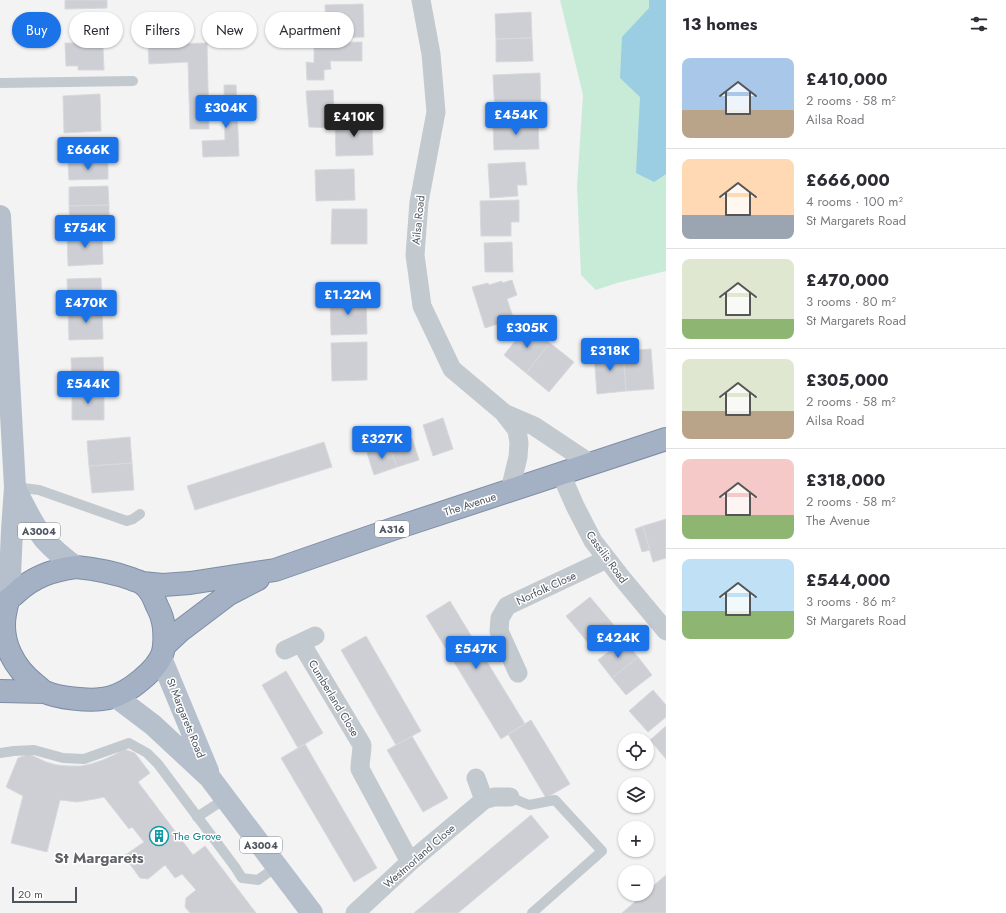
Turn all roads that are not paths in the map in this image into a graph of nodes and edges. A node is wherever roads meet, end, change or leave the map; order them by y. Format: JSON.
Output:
{"nodes":[{"id":1,"x":420,"y":0,"type":"edge"},
{"id":2,"x":133,"y":81,"type":"dead end"},
{"id":3,"x":0,"y":83,"type":"edge"},
{"id":4,"x":0,"y":216,"type":"edge"},
{"id":5,"x":502,"y":412,"type":"junction"},
{"id":6,"x":666,"y":439,"type":"edge"},
{"id":7,"x":6,"y":445,"type":"edge"},
{"id":8,"x":591,"y":464,"type":"junction"},
{"id":9,"x":561,"y":474,"type":"junction"},
{"id":10,"x":15,"y":487,"type":"junction"},
{"id":11,"x":510,"y":490,"type":"junction"},
{"id":12,"x":140,"y":514,"type":"dead end"},
{"id":13,"x":607,"y":559,"type":"junction"},
{"id":14,"x":76,"y":567,"type":"junction"},
{"id":15,"x":275,"y":570,"type":"junction"},
{"id":16,"x":142,"y":583,"type":"junction"},
{"id":17,"x":4,"y":611,"type":"edge"},
{"id":18,"x":666,"y":631,"type":"edge"},
{"id":19,"x":300,"y":643,"type":"dead end"},
{"id":20,"x":163,"y":652,"type":"junction"},
{"id":21,"x":518,"y":673,"type":"dead end"},
{"id":22,"x":0,"y":691,"type":"edge"},
{"id":23,"x":44,"y":692,"type":"junction"},
{"id":24,"x":116,"y":696,"type":"junction"},
{"id":25,"x":0,"y":753,"type":"edge"},
{"id":26,"x":210,"y":778,"type":"junction"},
{"id":27,"x":476,"y":778,"type":"dead end"},
{"id":28,"x":510,"y":797,"type":"joint"},
{"id":29,"x":225,"y":799,"type":"junction"},
{"id":30,"x":484,"y":800,"type":"junction"},
{"id":31,"x":197,"y":817,"type":"junction"},
{"id":32,"x":410,"y":862,"type":"junction"},
{"id":33,"x":277,"y":866,"type":"junction"},
{"id":34,"x":312,"y":913,"type":"edge"},
{"id":35,"x":355,"y":913,"type":"edge"},
{"id":36,"x":532,"y":913,"type":"edge"}],
"edges":[{"from":1,"to":5,"type":"street","name":"Ailsa Road"},
{"from":2,"to":3,"type":"lane"},
{"from":4,"to":7,"type":"main road","number":"A3004"},
{"from":5,"to":8,"type":"street","name":"Ailsa Road"},
{"from":5,"to":11,"type":"street","name":"Ailsa Road"},
{"from":6,"to":8,"type":"highway","name":"The Avenue","number":"A316"},
{"from":7,"to":10,"type":"main road","number":"A3004"},
{"from":8,"to":9,"type":"highway","name":"The Avenue","number":"A316"},
{"from":9,"to":11,"type":"highway","name":"The Avenue","number":"A316"},
{"from":9,"to":13,"type":"street","name":"Cassilis Road"},
{"from":10,"to":12,"type":"lane"},
{"from":10,"to":14,"type":"main road","number":"A3004"},
{"from":10,"to":17,"type":"main road","number":"A3004"},
{"from":11,"to":15,"type":"highway","name":"The Avenue","number":"A316"},
{"from":13,"to":18,"type":"street","name":"Cassilis Road"},
{"from":13,"to":21,"type":"street","name":"Norfolk Close"},
{"from":14,"to":16,"type":"highway","name":"The Avenue"},
{"from":14,"to":17,"type":"highway","name":"The Avenue"},
{"from":15,"to":16,"type":"highway","name":"The Avenue","number":"A316"},
{"from":15,"to":20,"type":"highway","name":"The Avenue","number":"A316"},
{"from":16,"to":20,"type":"highway"},
{"from":17,"to":23,"type":"highway"},
{"from":19,"to":32,"type":"street","name":"Cumberland Close"},
{"from":20,"to":24,"type":"highway","name":"The Avenue"},
{"from":20,"to":26,"type":"main road","name":"St Margarets Road","number":"A3004"},
{"from":22,"to":23,"type":"highway"},
{"from":23,"to":24,"type":"highway"},
{"from":24,"to":26,"type":"main road","name":"St Margarets Road","number":"A3004"},
{"from":25,"to":31,"type":"lane"},
{"from":26,"to":29,"type":"main road","name":"St Margarets Road","number":"A3004"},
{"from":27,"to":30,"type":"street"},
{"from":28,"to":30,"type":"street"},
{"from":28,"to":36,"type":"lane"},
{"from":29,"to":31,"type":"lane"},
{"from":29,"to":33,"type":"main road","name":"St Margarets Road","number":"A3004"},
{"from":30,"to":32,"type":"street","name":"Westmorland Close"},
{"from":31,"to":33,"type":"lane"},
{"from":32,"to":35,"type":"street","name":"Westmorland Close"},
{"from":33,"to":34,"type":"main road","name":"St Margarets Road","number":"A3004"}]}
